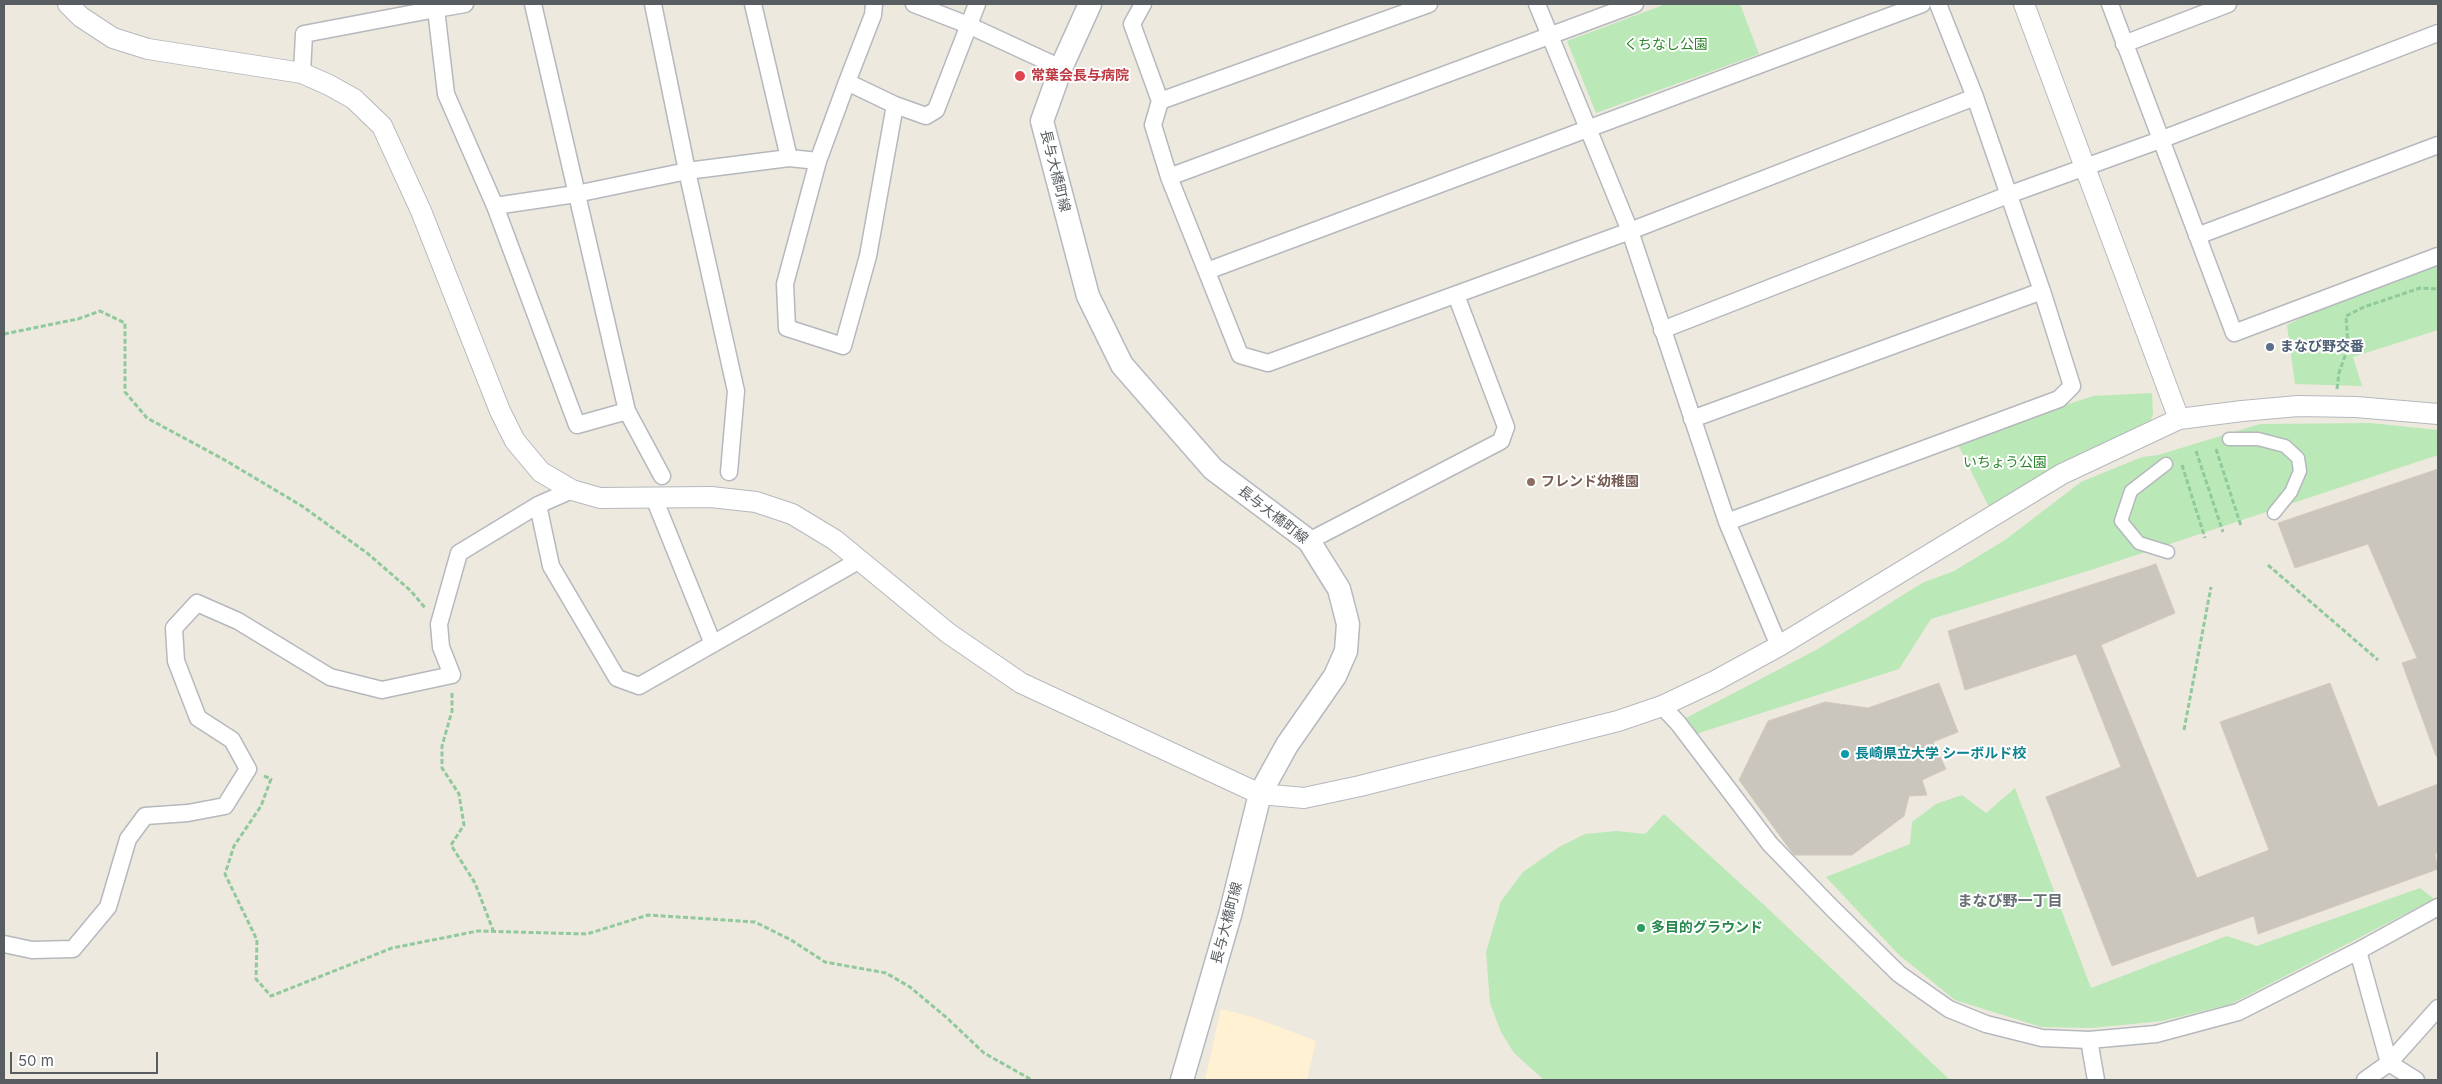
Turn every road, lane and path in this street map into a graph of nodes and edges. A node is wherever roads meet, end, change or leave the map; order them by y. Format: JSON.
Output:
{"nodes":[{"id":1,"x":68,"y":4,"type":"edge"},
{"id":2,"x":465,"y":4,"type":"edge"},
{"id":3,"x":533,"y":4,"type":"edge"},
{"id":4,"x":653,"y":4,"type":"edge"},
{"id":5,"x":753,"y":4,"type":"edge"},
{"id":6,"x":874,"y":4,"type":"edge"},
{"id":7,"x":914,"y":4,"type":"edge"},
{"id":8,"x":977,"y":4,"type":"edge"},
{"id":9,"x":1090,"y":4,"type":"edge"},
{"id":10,"x":1143,"y":4,"type":"edge"},
{"id":11,"x":1430,"y":4,"type":"edge"},
{"id":12,"x":1537,"y":4,"type":"edge"},
{"id":13,"x":1635,"y":4,"type":"edge"},
{"id":14,"x":1922,"y":4,"type":"edge"},
{"id":15,"x":1938,"y":4,"type":"edge"},
{"id":16,"x":2024,"y":4,"type":"edge"},
{"id":17,"x":2110,"y":4,"type":"edge"},
{"id":18,"x":2228,"y":4,"type":"edge"},
{"id":19,"x":436,"y":9,"type":"junction"},
{"id":20,"x":968,"y":25,"type":"junction"},
{"id":21,"x":2438,"y":33,"type":"edge"},
{"id":22,"x":1550,"y":36,"type":"junction"},
{"id":23,"x":2124,"y":44,"type":"junction"},
{"id":24,"x":1061,"y":68,"type":"junction"},
{"id":25,"x":302,"y":73,"type":"junction"},
{"id":26,"x":848,"y":82,"type":"junction"},
{"id":27,"x":1975,"y":97,"type":"junction"},
{"id":28,"x":1160,"y":101,"type":"junction"},
{"id":29,"x":895,"y":106,"type":"junction"},
{"id":30,"x":1589,"y":130,"type":"junction"},
{"id":31,"x":2160,"y":140,"type":"junction"},
{"id":32,"x":2438,"y":144,"type":"edge"},
{"id":33,"x":789,"y":158,"type":"junction"},
{"id":34,"x":818,"y":161,"type":"junction"},
{"id":35,"x":2086,"y":167,"type":"junction"},
{"id":36,"x":687,"y":170,"type":"junction"},
{"id":37,"x":1169,"y":177,"type":"junction"},
{"id":38,"x":576,"y":194,"type":"junction"},
{"id":39,"x":2008,"y":196,"type":"junction"},
{"id":40,"x":495,"y":206,"type":"junction"},
{"id":41,"x":1630,"y":230,"type":"junction"},
{"id":42,"x":2197,"y":236,"type":"junction"},
{"id":43,"x":2438,"y":256,"type":"edge"},
{"id":44,"x":1208,"y":271,"type":"junction"},
{"id":45,"x":2438,"y":289,"type":"edge"},
{"id":46,"x":2042,"y":291,"type":"junction"},
{"id":47,"x":1456,"y":295,"type":"junction"},
{"id":48,"x":1662,"y":330,"type":"junction"},
{"id":49,"x":4,"y":334,"type":"edge"},
{"id":50,"x":2334,"y":407,"type":"junction"},
{"id":51,"x":627,"y":410,"type":"junction"},
{"id":52,"x":2438,"y":414,"type":"edge"},
{"id":53,"x":1692,"y":419,"type":"junction"},
{"id":54,"x":2179,"y":419,"type":"junction"},
{"id":55,"x":2229,"y":439,"type":"dead end"},
{"id":56,"x":2216,"y":449,"type":"dead end"},
{"id":57,"x":2196,"y":451,"type":"dead end"},
{"id":58,"x":2180,"y":458,"type":"dead end"},
{"id":59,"x":2166,"y":464,"type":"dead end"},
{"id":60,"x":729,"y":472,"type":"dead end"},
{"id":61,"x":662,"y":476,"type":"dead end"},
{"id":62,"x":572,"y":490,"type":"junction"},
{"id":63,"x":654,"y":498,"type":"junction"},
{"id":64,"x":538,"y":505,"type":"junction"},
{"id":65,"x":2274,"y":513,"type":"dead end"},
{"id":66,"x":1727,"y":522,"type":"junction"},
{"id":67,"x":2241,"y":526,"type":"dead end"},
{"id":68,"x":2223,"y":532,"type":"dead end"},
{"id":69,"x":2205,"y":538,"type":"dead end"},
{"id":70,"x":1309,"y":541,"type":"junction"},
{"id":71,"x":2168,"y":552,"type":"dead end"},
{"id":72,"x":858,"y":561,"type":"junction"},
{"id":73,"x":2268,"y":565,"type":"dead end"},
{"id":74,"x":2211,"y":587,"type":"dead end"},
{"id":75,"x":439,"y":624,"type":"junction"},
{"id":76,"x":713,"y":644,"type":"junction"},
{"id":77,"x":1779,"y":646,"type":"junction"},
{"id":78,"x":2378,"y":660,"type":"dead end"},
{"id":79,"x":452,"y":675,"type":"junction"},
{"id":80,"x":1662,"y":706,"type":"junction"},
{"id":81,"x":2184,"y":730,"type":"dead end"},
{"id":82,"x":248,"y":769,"type":"junction"},
{"id":83,"x":1260,"y":794,"type":"junction"},
{"id":84,"x":2438,"y":907,"type":"edge"},
{"id":85,"x":493,"y":930,"type":"junction"},
{"id":86,"x":4,"y":944,"type":"edge"},
{"id":87,"x":2358,"y":951,"type":"junction"},
{"id":88,"x":2438,"y":1008,"type":"edge"},
{"id":89,"x":2089,"y":1040,"type":"junction"},
{"id":90,"x":2389,"y":1063,"type":"junction"},
{"id":91,"x":1032,"y":1080,"type":"edge"},
{"id":92,"x":1182,"y":1080,"type":"edge"},
{"id":93,"x":2096,"y":1080,"type":"edge"},
{"id":94,"x":2365,"y":1080,"type":"edge"},
{"id":95,"x":2416,"y":1080,"type":"edge"}],
"edges":[{"from":1,"to":25,"type":"street"},
{"from":2,"to":19,"type":"street"},
{"from":3,"to":38,"type":"street"},
{"from":4,"to":36,"type":"street"},
{"from":5,"to":33,"type":"street"},
{"from":6,"to":26,"type":"street"},
{"from":7,"to":20,"type":"street"},
{"from":8,"to":20,"type":"street"},
{"from":9,"to":24,"type":"main road","name":"長与大橋町線"},
{"from":10,"to":28,"type":"street"},
{"from":11,"to":28,"type":"street"},
{"from":12,"to":22,"type":"street"},
{"from":13,"to":22,"type":"street"},
{"from":14,"to":30,"type":"street"},
{"from":15,"to":27,"type":"street"},
{"from":16,"to":35,"type":"street"},
{"from":17,"to":23,"type":"street"},
{"from":18,"to":23,"type":"street"},
{"from":19,"to":25,"type":"street"},
{"from":19,"to":40,"type":"street"},
{"from":20,"to":24,"type":"street"},
{"from":20,"to":29,"type":"street"},
{"from":21,"to":31,"type":"street"},
{"from":22,"to":30,"type":"street"},
{"from":22,"to":37,"type":"street"},
{"from":23,"to":31,"type":"street"},
{"from":24,"to":70,"type":"main road","name":"長与大橋町線"},
{"from":25,"to":62,"type":"street"},
{"from":26,"to":29,"type":"street"},
{"from":26,"to":34,"type":"street"},
{"from":27,"to":39,"type":"street"},
{"from":27,"to":41,"type":"street"},
{"from":28,"to":37,"type":"street"},
{"from":29,"to":34,"type":"street"},
{"from":30,"to":41,"type":"street"},
{"from":30,"to":44,"type":"street"},
{"from":31,"to":35,"type":"street"},
{"from":31,"to":42,"type":"street"},
{"from":32,"to":42,"type":"street"},
{"from":33,"to":34,"type":"street"},
{"from":33,"to":36,"type":"street"},
{"from":35,"to":39,"type":"street"},
{"from":35,"to":54,"type":"street"},
{"from":36,"to":38,"type":"street"},
{"from":36,"to":60,"type":"street"},
{"from":37,"to":44,"type":"street"},
{"from":38,"to":40,"type":"street"},
{"from":38,"to":51,"type":"street"},
{"from":39,"to":46,"type":"street"},
{"from":39,"to":48,"type":"street"},
{"from":40,"to":51,"type":"street"},
{"from":41,"to":47,"type":"street"},
{"from":41,"to":48,"type":"street"},
{"from":42,"to":43,"type":"street"},
{"from":44,"to":47,"type":"street"},
{"from":45,"to":50,"type":"path"},
{"from":46,"to":53,"type":"street"},
{"from":46,"to":66,"type":"street"},
{"from":47,"to":70,"type":"street"},
{"from":48,"to":53,"type":"street"},
{"from":49,"to":75,"type":"path"},
{"from":50,"to":52,"type":"street"},
{"from":50,"to":54,"type":"street"},
{"from":51,"to":61,"type":"street"},
{"from":53,"to":66,"type":"street"},
{"from":54,"to":77,"type":"street"},
{"from":55,"to":65,"type":"street"},
{"from":56,"to":67,"type":"path"},
{"from":57,"to":68,"type":"path"},
{"from":58,"to":69,"type":"path"},
{"from":59,"to":71,"type":"street"},
{"from":62,"to":63,"type":"street"},
{"from":62,"to":64,"type":"street"},
{"from":63,"to":72,"type":"street"},
{"from":63,"to":76,"type":"street"},
{"from":64,"to":75,"type":"street"},
{"from":64,"to":76,"type":"street"},
{"from":66,"to":77,"type":"street"},
{"from":70,"to":83,"type":"main road","name":"長与大橋町線"},
{"from":72,"to":76,"type":"street"},
{"from":72,"to":83,"type":"street"},
{"from":73,"to":78,"type":"path"},
{"from":74,"to":81,"type":"path"},
{"from":75,"to":79,"type":"street"},
{"from":77,"to":80,"type":"street"},
{"from":79,"to":82,"type":"street"},
{"from":79,"to":85,"type":"path"},
{"from":80,"to":83,"type":"street"},
{"from":80,"to":89,"type":"street"},
{"from":82,"to":85,"type":"path"},
{"from":82,"to":86,"type":"street"},
{"from":83,"to":92,"type":"main road","name":"長与大橋町線"},
{"from":84,"to":87,"type":"street"},
{"from":85,"to":91,"type":"path"},
{"from":87,"to":89,"type":"street"},
{"from":87,"to":90,"type":"street"},
{"from":88,"to":90,"type":"street"},
{"from":89,"to":93,"type":"street"},
{"from":90,"to":94,"type":"street"},
{"from":90,"to":95,"type":"street"}]}
